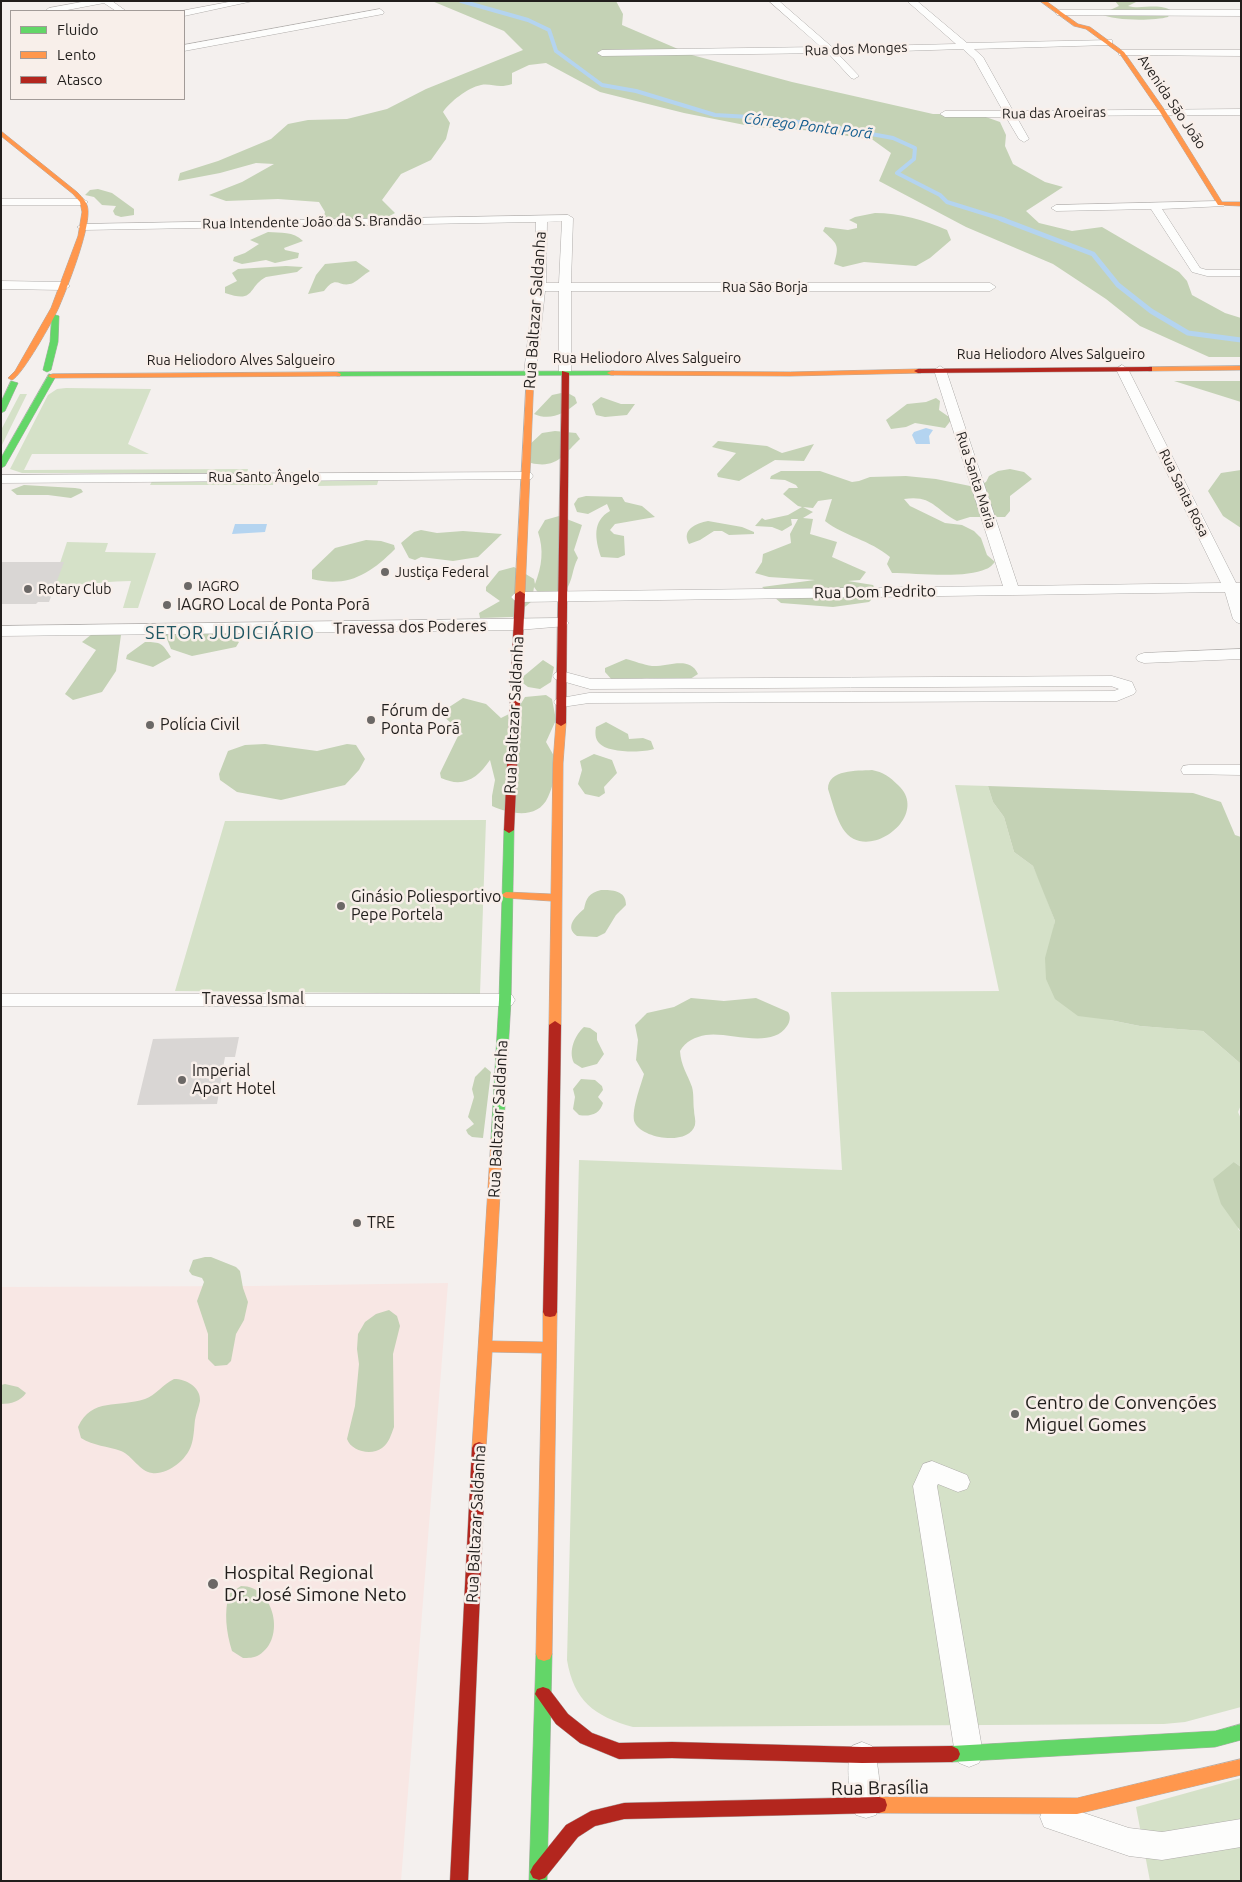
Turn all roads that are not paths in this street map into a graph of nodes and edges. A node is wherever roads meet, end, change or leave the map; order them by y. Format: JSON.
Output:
{"nodes":[{"id":1,"x":102,"y":1,"type":"edge"},
{"id":2,"x":106,"y":1,"type":"edge"},
{"id":3,"x":249,"y":1,"type":"edge"},
{"id":4,"x":773,"y":1,"type":"edge"},
{"id":5,"x":911,"y":1,"type":"edge"},
{"id":6,"x":1042,"y":1,"type":"edge"},
{"id":7,"x":362,"y":5,"type":"dead end"},
{"id":8,"x":1059,"y":7,"type":"edge"},
{"id":9,"x":54,"y":10,"type":"edge"},
{"id":10,"x":120,"y":10,"type":"edge"},
{"id":11,"x":185,"y":13,"type":"edge"},
{"id":12,"x":1077,"y":13,"type":"junction"},
{"id":13,"x":1241,"y":13,"type":"edge"},
{"id":14,"x":1088,"y":28,"type":"junction"},
{"id":15,"x":1109,"y":42,"type":"junction"},
{"id":16,"x":965,"y":45,"type":"junction"},
{"id":17,"x":185,"y":48,"type":"edge"},
{"id":18,"x":830,"y":50,"type":"junction"},
{"id":19,"x":602,"y":53,"type":"dead end"},
{"id":20,"x":1122,"y":53,"type":"junction"},
{"id":21,"x":1241,"y":53,"type":"edge"},
{"id":22,"x":854,"y":76,"type":"dead end"},
{"id":23,"x":1163,"y":112,"type":"junction"},
{"id":24,"x":1241,"y":112,"type":"edge"},
{"id":25,"x":1010,"y":113,"type":"junction"},
{"id":26,"x":945,"y":114,"type":"dead end"},
{"id":27,"x":1,"y":133,"type":"edge"},
{"id":28,"x":1024,"y":139,"type":"dead end"},
{"id":29,"x":1241,"y":194,"type":"edge"},
{"id":30,"x":1217,"y":199,"type":"junction"},
{"id":31,"x":1,"y":202,"type":"edge"},
{"id":32,"x":83,"y":202,"type":"junction"},
{"id":33,"x":1241,"y":204,"type":"edge"},
{"id":34,"x":1155,"y":206,"type":"junction"},
{"id":35,"x":1056,"y":208,"type":"dead end"},
{"id":36,"x":542,"y":218,"type":"junction"},
{"id":37,"x":83,"y":227,"type":"junction"},
{"id":38,"x":1241,"y":273,"type":"edge"},
{"id":39,"x":1,"y":285,"type":"edge"},
{"id":40,"x":64,"y":286,"type":"junction"},
{"id":41,"x":540,"y":287,"type":"junction"},
{"id":42,"x":565,"y":287,"type":"junction"},
{"id":43,"x":990,"y":287,"type":"dead end"},
{"id":44,"x":55,"y":308,"type":"junction"},
{"id":45,"x":1241,"y":368,"type":"edge"},
{"id":46,"x":1122,"y":369,"type":"junction"},
{"id":47,"x":940,"y":370,"type":"junction"},
{"id":48,"x":530,"y":373,"type":"junction"},
{"id":49,"x":565,"y":373,"type":"junction"},
{"id":50,"x":49,"y":376,"type":"junction"},
{"id":51,"x":12,"y":378,"type":"edge"},
{"id":52,"x":1,"y":410,"type":"edge"},
{"id":53,"x":1,"y":466,"type":"edge"},
{"id":54,"x":526,"y":476,"type":"junction"},
{"id":55,"x":1,"y":479,"type":"edge"},
{"id":56,"x":1236,"y":587,"type":"edge"},
{"id":57,"x":1012,"y":590,"type":"junction"},
{"id":58,"x":563,"y":596,"type":"junction"},
{"id":59,"x":519,"y":597,"type":"junction"},
{"id":60,"x":1241,"y":619,"type":"edge"},
{"id":61,"x":561,"y":623,"type":"junction"},
{"id":62,"x":518,"y":625,"type":"junction"},
{"id":63,"x":1,"y":631,"type":"edge"},
{"id":64,"x":1241,"y":654,"type":"edge"},
{"id":65,"x":1144,"y":658,"type":"dead end"},
{"id":66,"x":562,"y":676,"type":"junction"},
{"id":67,"x":873,"y":690,"type":"junction"},
{"id":68,"x":562,"y":702,"type":"junction"},
{"id":69,"x":1189,"y":770,"type":"dead end"},
{"id":70,"x":1241,"y":770,"type":"edge"},
{"id":71,"x":506,"y":895,"type":"junction"},
{"id":72,"x":557,"y":898,"type":"junction"},
{"id":73,"x":1,"y":1000,"type":"edge"},
{"id":74,"x":505,"y":1000,"type":"junction"},
{"id":75,"x":484,"y":1346,"type":"junction"},
{"id":76,"x":549,"y":1348,"type":"junction"},
{"id":77,"x":958,"y":1482,"type":"dead end"},
{"id":78,"x":543,"y":1694,"type":"junction"},
{"id":79,"x":1241,"y":1732,"type":"edge"},
{"id":80,"x":969,"y":1754,"type":"junction"},
{"id":81,"x":862,"y":1755,"type":"junction"},
{"id":82,"x":1241,"y":1767,"type":"edge"},
{"id":83,"x":866,"y":1805,"type":"junction"},
{"id":84,"x":1015,"y":1805,"type":"junction"},
{"id":85,"x":1241,"y":1834,"type":"edge"},
{"id":86,"x":538,"y":1876,"type":"edge"},
{"id":87,"x":459,"y":1881,"type":"edge"}],
"edges":[{"from":1,"to":9,"type":"street"},
{"from":2,"to":10,"type":"street"},
{"from":3,"to":11,"type":"street"},
{"from":4,"to":18,"type":"street"},
{"from":5,"to":16,"type":"street"},
{"from":6,"to":8,"type":"main road","name":"Avenida São João"},
{"from":7,"to":17,"type":"street"},
{"from":8,"to":12,"type":"main road","name":"Avenida São João"},
{"from":8,"to":14,"type":"main road","name":"Avenida São João"},
{"from":12,"to":13,"type":"street"},
{"from":12,"to":14,"type":"main road","name":"Avenida São João"},
{"from":14,"to":15,"type":"main road","name":"Avenida São João"},
{"from":15,"to":16,"type":"street","name":"Rua dos Monges"},
{"from":15,"to":20,"type":"main road","name":"Avenida São João"},
{"from":16,"to":18,"type":"street","name":"Rua dos Monges"},
{"from":16,"to":25,"type":"street"},
{"from":18,"to":19,"type":"street","name":"Rua dos Monges"},
{"from":18,"to":22,"type":"street"},
{"from":20,"to":21,"type":"street"},
{"from":20,"to":23,"type":"main road","name":"Avenida São João"},
{"from":23,"to":24,"type":"street","name":"Rua das Aroeiras"},
{"from":23,"to":25,"type":"street","name":"Rua das Aroeiras"},
{"from":23,"to":30,"type":"main road","name":"Avenida São João"},
{"from":25,"to":26,"type":"street","name":"Rua das Aroeiras"},
{"from":25,"to":28,"type":"street"},
{"from":27,"to":32,"type":"main road"},
{"from":29,"to":30,"type":"main road"},
{"from":30,"to":33,"type":"main road"},
{"from":30,"to":34,"type":"street"},
{"from":31,"to":32,"type":"street"},
{"from":32,"to":37,"type":"main road"},
{"from":34,"to":35,"type":"street"},
{"from":34,"to":38,"type":"street"},
{"from":36,"to":37,"type":"street","name":"Rua Intendente João da S. Brandão"},
{"from":36,"to":41,"type":"street","name":"Rua Baltazar Saldanha"},
{"from":36,"to":42,"type":"street","name":"Rua Baltazar Saldanha"},
{"from":37,"to":40,"type":"main road"},
{"from":39,"to":40,"type":"street"},
{"from":40,"to":44,"type":"main road"},
{"from":41,"to":42,"type":"street","name":"Rua São Borja"},
{"from":41,"to":48,"type":"street","name":"Rua Baltazar Saldanha"},
{"from":42,"to":43,"type":"street","name":"Rua São Borja"},
{"from":42,"to":49,"type":"street","name":"Rua Baltazar Saldanha"},
{"from":44,"to":50,"type":"main road"},
{"from":44,"to":51,"type":"main road"},
{"from":45,"to":46,"type":"main road","name":"Rua Heliodoro Alves Salgueiro"},
{"from":46,"to":47,"type":"main road","name":"Rua Heliodoro Alves Salgueiro"},
{"from":46,"to":56,"type":"street","name":"Rua Santa Rosa"},
{"from":47,"to":49,"type":"main road","name":"Rua Heliodoro Alves Salgueiro"},
{"from":47,"to":57,"type":"street","name":"Rua Santa Maria"},
{"from":48,"to":49,"type":"main road","name":"Rua Heliodoro Alves Salgueiro"},
{"from":48,"to":50,"type":"main road","name":"Rua Heliodoro Alves Salgueiro"},
{"from":48,"to":54,"type":"main road","name":"Rua Baltazar Saldanha"},
{"from":49,"to":58,"type":"main road","name":"Rua Baltazar Saldanha"},
{"from":50,"to":51,"type":"main road","name":"Rua Heliodoro Alves Salgueiro"},
{"from":50,"to":51,"type":"main road"},
{"from":50,"to":53,"type":"main road"},
{"from":51,"to":52,"type":"main road"},
{"from":54,"to":55,"type":"street","name":"Rua Santo Ângelo"},
{"from":54,"to":59,"type":"main road","name":"Rua Baltazar Saldanha"},
{"from":56,"to":57,"type":"street","name":"Rua Dom Pedrito"},
{"from":56,"to":60,"type":"street","name":"Rua Santa Rosa"},
{"from":57,"to":58,"type":"street","name":"Rua Dom Pedrito"},
{"from":58,"to":59,"type":"street","name":"Rua Dom Pedrito"},
{"from":58,"to":61,"type":"main road","name":"Rua Baltazar Saldanha"},
{"from":59,"to":62,"type":"main road","name":"Rua Baltazar Saldanha"},
{"from":61,"to":62,"type":"street"},
{"from":61,"to":66,"type":"main road","name":"Rua Baltazar Saldanha"},
{"from":62,"to":63,"type":"street","name":"Travessa dos Poderes"},
{"from":62,"to":71,"type":"main road","name":"Rua Baltazar Saldanha"},
{"from":64,"to":65,"type":"street"},
{"from":66,"to":67,"type":"street"},
{"from":66,"to":68,"type":"main road","name":"Rua Baltazar Saldanha"},
{"from":67,"to":67,"type":"street"},
{"from":67,"to":68,"type":"street"},
{"from":68,"to":72,"type":"main road","name":"Rua Baltazar Saldanha"},
{"from":69,"to":70,"type":"street"},
{"from":71,"to":72,"type":"main road"},
{"from":71,"to":74,"type":"main road","name":"Rua Baltazar Saldanha"},
{"from":72,"to":76,"type":"main road","name":"Rua Baltazar Saldanha"},
{"from":73,"to":74,"type":"street","name":"Travessa Ismal"},
{"from":74,"to":75,"type":"main road","name":"Rua Baltazar Saldanha"},
{"from":75,"to":76,"type":"main road"},
{"from":75,"to":87,"type":"main road","name":"Rua Baltazar Saldanha"},
{"from":76,"to":78,"type":"main road","name":"Rua Baltazar Saldanha"},
{"from":77,"to":80,"type":"street"},
{"from":78,"to":81,"type":"main road","name":"Rua Brasília"},
{"from":78,"to":86,"type":"main road","name":"Rua Baltazar Saldanha"},
{"from":79,"to":80,"type":"main road","name":"Rua Brasília"},
{"from":80,"to":81,"type":"main road","name":"Rua Brasília"},
{"from":81,"to":83,"type":"street"},
{"from":82,"to":84,"type":"main road","name":"Rua Brasília"},
{"from":83,"to":84,"type":"main road","name":"Rua Brasília"},
{"from":83,"to":86,"type":"main road","name":"Rua Brasília"},
{"from":84,"to":85,"type":"street"}]}
